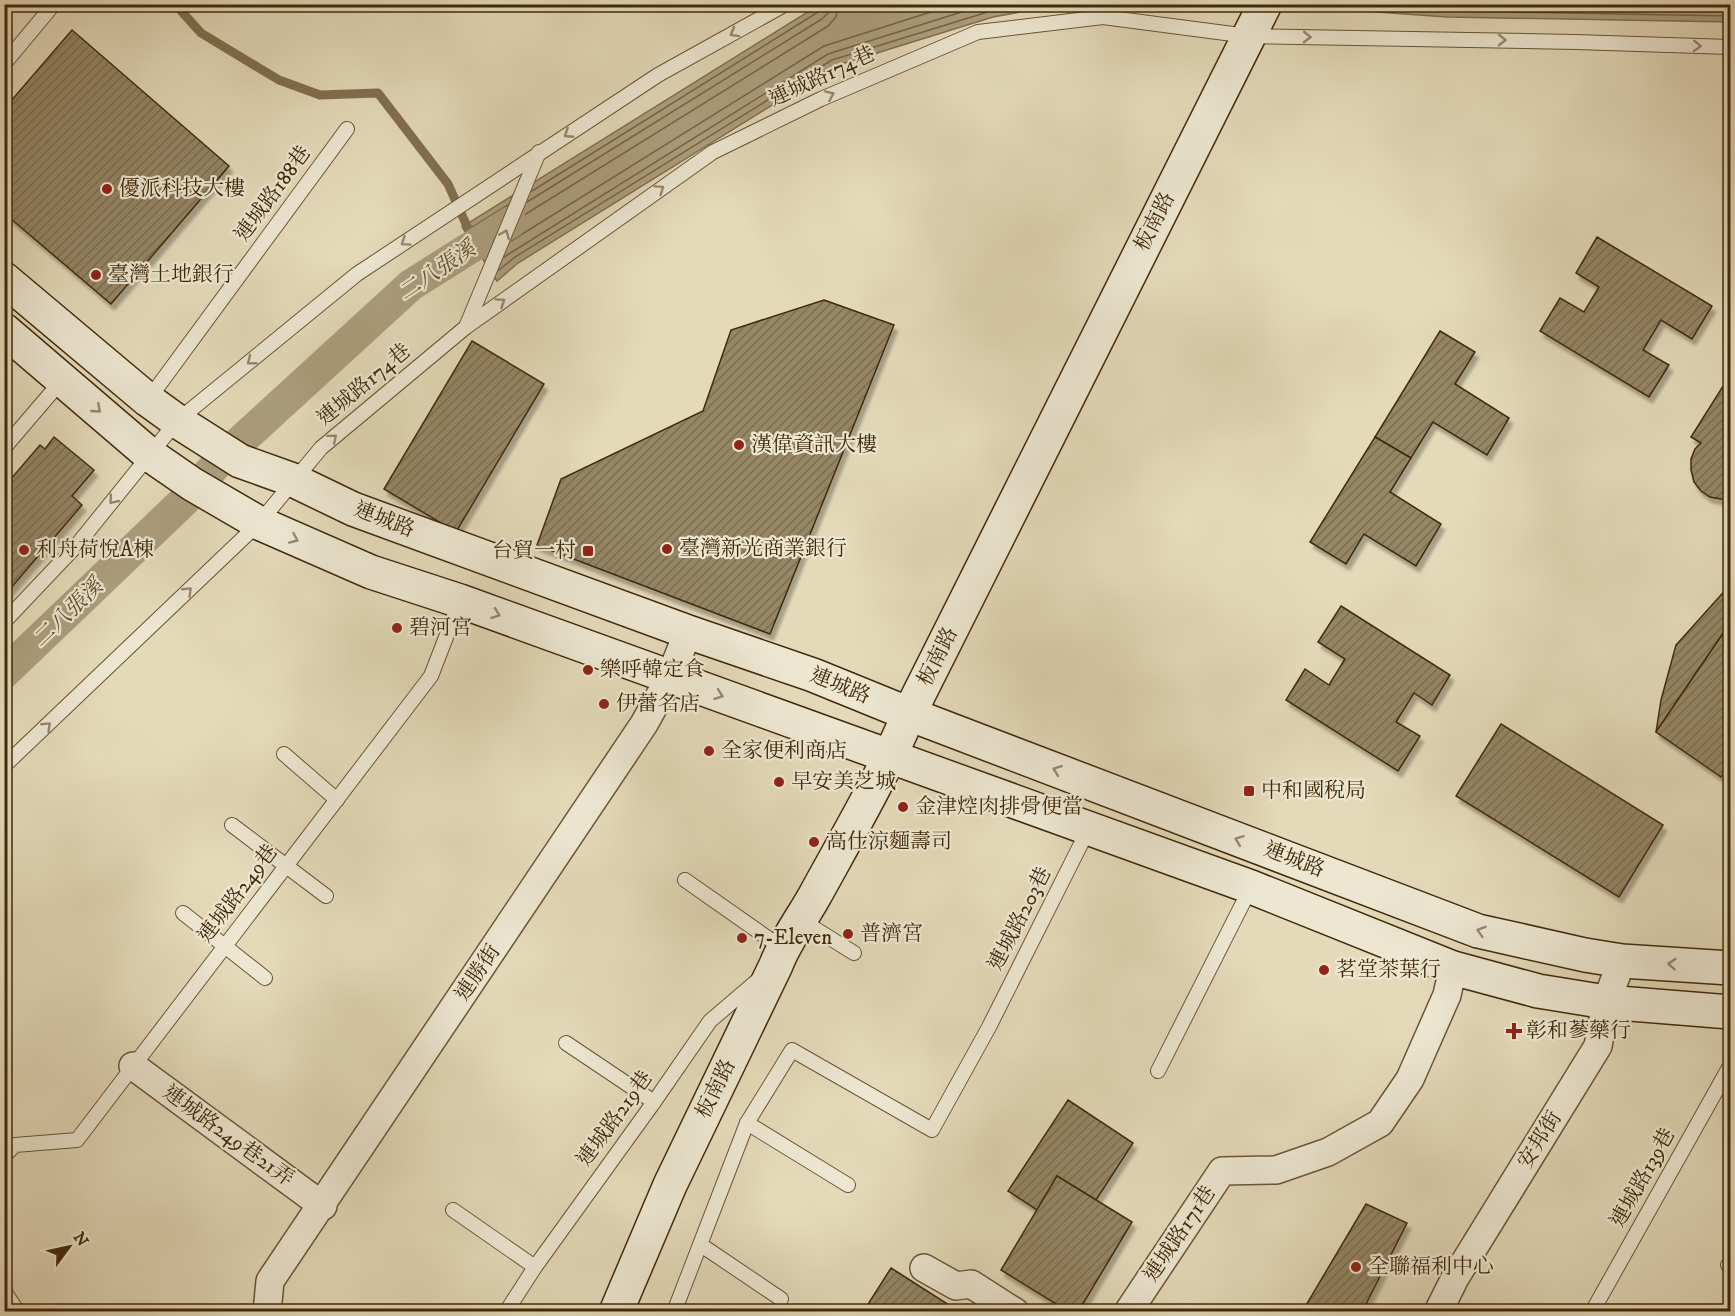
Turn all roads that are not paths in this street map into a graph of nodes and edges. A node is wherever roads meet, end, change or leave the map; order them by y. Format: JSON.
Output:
{"nodes":[{"id":1,"x":54,"y":4,"type":"edge"},
{"id":2,"x":786,"y":4,"type":"edge"},
{"id":3,"x":1257,"y":19,"type":"edge"},
{"id":4,"x":1731,"y":47,"type":"edge"},
{"id":5,"x":4,"y":64,"type":"edge"},
{"id":6,"x":347,"y":129,"type":"dead end"},
{"id":7,"x":539,"y":152,"type":"junction"},
{"id":8,"x":4,"y":279,"type":"edge"},
{"id":9,"x":466,"y":327,"type":"junction"},
{"id":10,"x":4,"y":330,"type":"edge"},
{"id":11,"x":63,"y":379,"type":"junction"},
{"id":12,"x":148,"y":400,"type":"junction"},
{"id":13,"x":177,"y":421,"type":"junction"},
{"id":14,"x":4,"y":448,"type":"edge"},
{"id":15,"x":150,"y":455,"type":"junction"},
{"id":16,"x":293,"y":480,"type":"junction"},
{"id":17,"x":258,"y":523,"type":"junction"},
{"id":18,"x":460,"y":601,"type":"junction"},
{"id":19,"x":4,"y":622,"type":"edge"},
{"id":20,"x":688,"y":632,"type":"junction"},
{"id":21,"x":670,"y":677,"type":"junction"},
{"id":22,"x":909,"y":714,"type":"junction"},
{"id":23,"x":284,"y":754,"type":"dead end"},
{"id":24,"x":890,"y":757,"type":"junction"},
{"id":25,"x":4,"y":766,"type":"edge"},
{"id":26,"x":337,"y":800,"type":"junction"},
{"id":27,"x":232,"y":825,"type":"dead end"},
{"id":28,"x":1088,"y":830,"type":"junction"},
{"id":29,"x":285,"y":865,"type":"junction"},
{"id":30,"x":685,"y":880,"type":"dead end"},
{"id":31,"x":1251,"y":887,"type":"junction"},
{"id":32,"x":326,"y":896,"type":"dead end"},
{"id":33,"x":183,"y":913,"type":"dead end"},
{"id":34,"x":801,"y":920,"type":"junction"},
{"id":35,"x":225,"y":946,"type":"junction"},
{"id":36,"x":854,"y":953,"type":"dead end"},
{"id":37,"x":779,"y":956,"type":"junction"},
{"id":38,"x":1622,"y":961,"type":"junction"},
{"id":39,"x":1453,"y":968,"type":"junction"},
{"id":40,"x":1731,"y":968,"type":"edge"},
{"id":41,"x":265,"y":978,"type":"dead end"},
{"id":42,"x":1606,"y":1002,"type":"junction"},
{"id":43,"x":1731,"y":1012,"type":"edge"},
{"id":44,"x":566,"y":1043,"type":"dead end"},
{"id":45,"x":133,"y":1066,"type":"junction"},
{"id":46,"x":1731,"y":1066,"type":"edge"},
{"id":47,"x":1158,"y":1071,"type":"dead end"},
{"id":48,"x":654,"y":1102,"type":"junction"},
{"id":49,"x":747,"y":1123,"type":"junction"},
{"id":50,"x":4,"y":1156,"type":"edge"},
{"id":51,"x":848,"y":1185,"type":"dead end"},
{"id":52,"x":323,"y":1206,"type":"junction"},
{"id":53,"x":453,"y":1210,"type":"dead end"},
{"id":54,"x":700,"y":1245,"type":"junction"},
{"id":55,"x":535,"y":1267,"type":"junction"},
{"id":56,"x":924,"y":1268,"type":"dead end"},
{"id":57,"x":4,"y":1291,"type":"edge"},
{"id":58,"x":781,"y":1299,"type":"dead end"},
{"id":59,"x":18,"y":1311,"type":"edge"},
{"id":60,"x":267,"y":1311,"type":"edge"},
{"id":61,"x":506,"y":1311,"type":"edge"},
{"id":62,"x":616,"y":1311,"type":"edge"},
{"id":63,"x":674,"y":1311,"type":"edge"},
{"id":64,"x":1015,"y":1311,"type":"edge"},
{"id":65,"x":1128,"y":1311,"type":"edge"},
{"id":66,"x":1438,"y":1311,"type":"edge"},
{"id":67,"x":1592,"y":1311,"type":"edge"}],
"edges":[{"from":1,"to":5,"type":"lane"},
{"from":2,"to":7,"type":"lane","one_way":true},
{"from":3,"to":4,"type":"lane","name":"連城路174巷","one_way":true},
{"from":9,"to":3,"type":"lane","name":"連城路174巷","one_way":true},
{"from":3,"to":22,"type":"main road","name":"板南路"},
{"from":6,"to":12,"type":"lane","name":"連城路188巷"},
{"from":9,"to":7,"type":"lane","name":"連城路174巷","one_way":true},
{"from":7,"to":13,"type":"lane","one_way":true},
{"from":8,"to":12,"type":"main road","name":"連城路"},
{"from":16,"to":9,"type":"lane","name":"連城路174巷","one_way":true},
{"from":10,"to":11,"type":"main road","name":"連城路"},
{"from":11,"to":14,"type":"lane"},
{"from":11,"to":15,"type":"main road","name":"連城路","one_way":true},
{"from":12,"to":13,"type":"main road","name":"連城路"},
{"from":13,"to":15,"type":"lane"},
{"from":13,"to":16,"type":"main road","name":"連城路"},
{"from":15,"to":17,"type":"main road","name":"連城路"},
{"from":15,"to":19,"type":"lane","one_way":true},
{"from":16,"to":17,"type":"lane","name":"連城路174巷"},
{"from":16,"to":20,"type":"main road","name":"連城路"},
{"from":17,"to":18,"type":"main road","name":"連城路","one_way":true},
{"from":25,"to":17,"type":"lane","name":"連城路174巷","one_way":true},
{"from":18,"to":21,"type":"main road","name":"連城路","one_way":true},
{"from":18,"to":26,"type":"lane","name":"連城路249巷"},
{"from":20,"to":21,"type":"street","name":"連勝街"},
{"from":20,"to":22,"type":"main road","name":"連城路"},
{"from":21,"to":24,"type":"main road","name":"連城路","one_way":true},
{"from":21,"to":52,"type":"street","name":"連勝街"},
{"from":22,"to":24,"type":"main road","name":"板南路"},
{"from":38,"to":22,"type":"main road","name":"連城路","one_way":true},
{"from":23,"to":26,"type":"lane"},
{"from":24,"to":28,"type":"main road","name":"連城路"},
{"from":24,"to":34,"type":"main road","name":"板南路"},
{"from":26,"to":29,"type":"lane","name":"連城路249巷"},
{"from":27,"to":29,"type":"lane"},
{"from":28,"to":31,"type":"main road","name":"連城路"},
{"from":28,"to":49,"type":"lane","name":"連城路203巷"},
{"from":29,"to":32,"type":"lane"},
{"from":29,"to":35,"type":"lane","name":"連城路249巷"},
{"from":30,"to":37,"type":"lane"},
{"from":31,"to":39,"type":"main road","name":"連城路"},
{"from":31,"to":47,"type":"lane"},
{"from":33,"to":35,"type":"lane"},
{"from":34,"to":36,"type":"lane"},
{"from":34,"to":37,"type":"main road","name":"板南路"},
{"from":35,"to":41,"type":"lane"},
{"from":35,"to":45,"type":"lane","name":"連城路249巷"},
{"from":37,"to":48,"type":"lane","name":"連城路219巷"},
{"from":37,"to":62,"type":"main road","name":"板南路"},
{"from":40,"to":38,"type":"main road","name":"連城路","one_way":true},
{"from":38,"to":42,"type":"street","name":"安邦街"},
{"from":39,"to":42,"type":"main road","name":"連城路"},
{"from":39,"to":65,"type":"street","name":"連城路171巷"},
{"from":42,"to":43,"type":"main road","name":"連城路"},
{"from":42,"to":66,"type":"street","name":"安邦街"},
{"from":44,"to":48,"type":"lane"},
{"from":45,"to":50,"type":"lane","name":"連城路249巷"},
{"from":45,"to":52,"type":"street","name":"連城路249巷21弄"},
{"from":46,"to":67,"type":"lane","name":"連城路139巷"},
{"from":48,"to":55,"type":"lane","name":"連城路219巷"},
{"from":49,"to":51,"type":"lane"},
{"from":49,"to":54,"type":"lane"},
{"from":52,"to":60,"type":"street","name":"連勝街"},
{"from":53,"to":55,"type":"lane"},
{"from":54,"to":58,"type":"lane"},
{"from":54,"to":63,"type":"lane"},
{"from":55,"to":61,"type":"lane","name":"連城路219巷"},
{"from":56,"to":64,"type":"street"},
{"from":57,"to":59,"type":"lane"}]}
